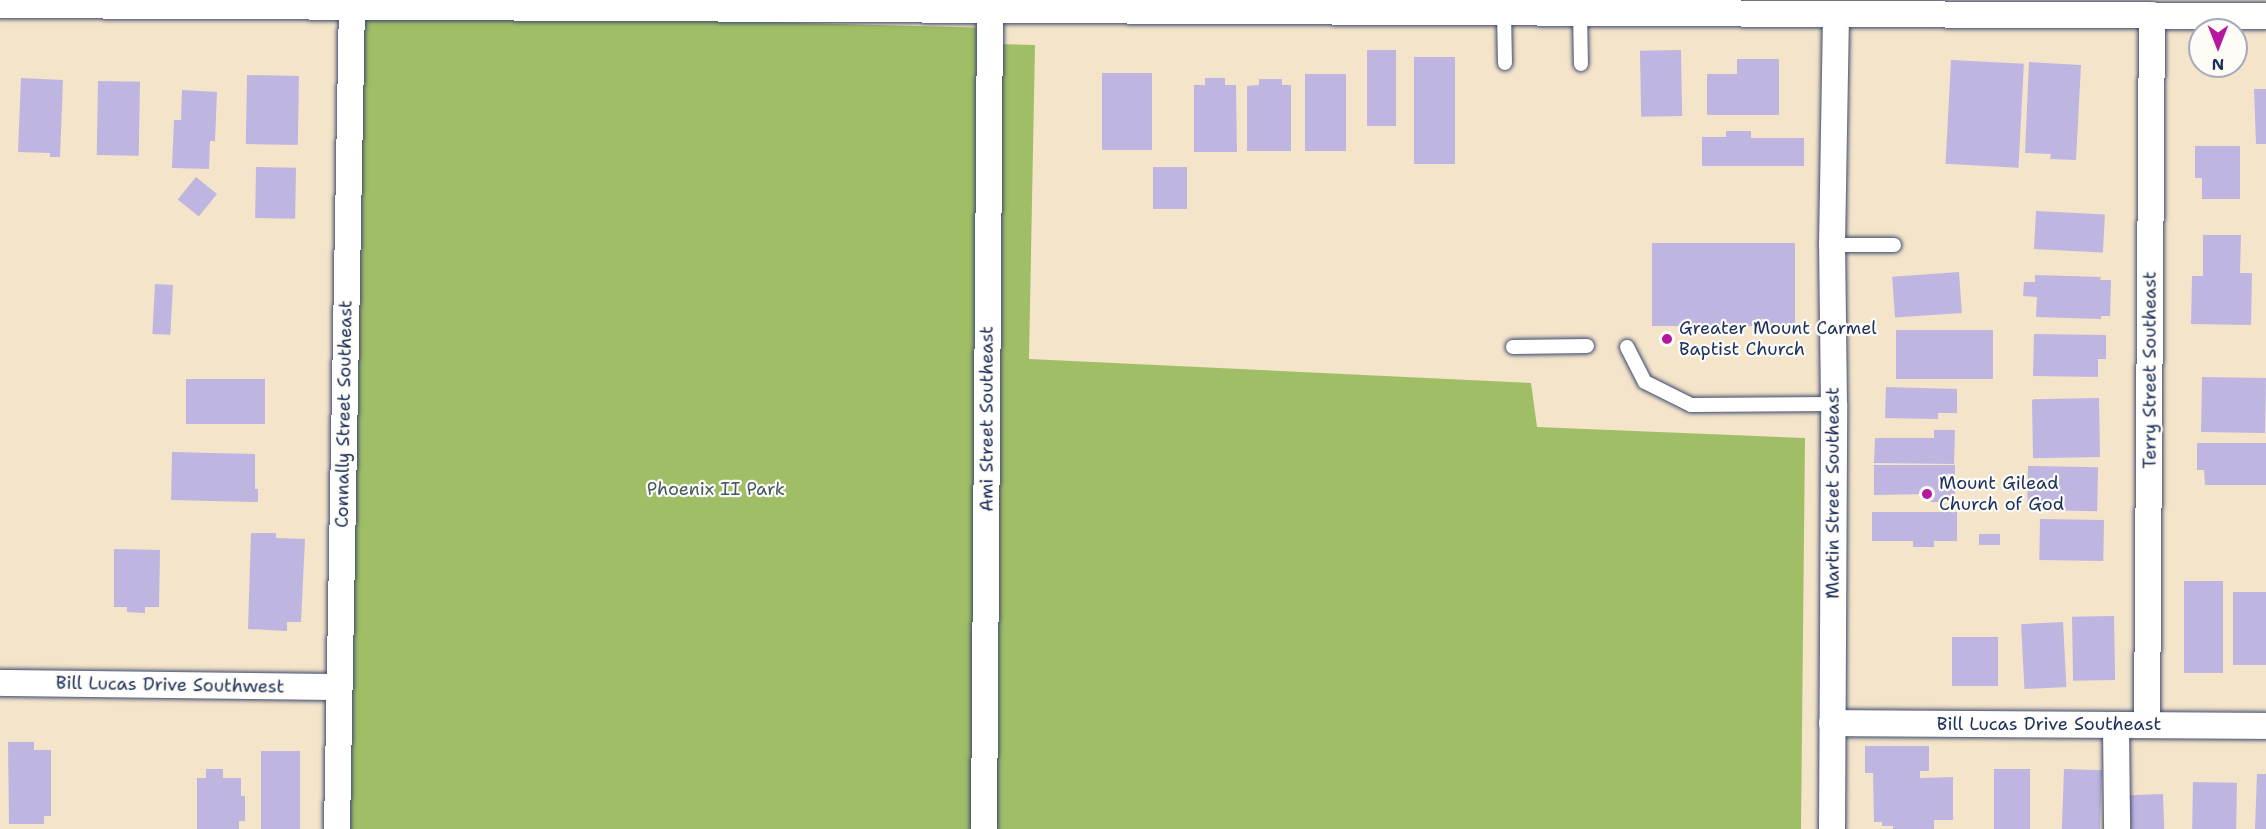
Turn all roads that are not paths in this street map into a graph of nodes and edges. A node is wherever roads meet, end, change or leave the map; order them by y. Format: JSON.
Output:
{"nodes":[{"id":1,"x":352,"y":3,"type":"edge"},
{"id":2,"x":0,"y":5,"type":"edge"},
{"id":3,"x":1901,"y":7,"type":"edge"},
{"id":4,"x":990,"y":10,"type":"junction"},
{"id":5,"x":1504,"y":12,"type":"junction"},
{"id":6,"x":1580,"y":13,"type":"junction"},
{"id":7,"x":1836,"y":14,"type":"junction"},
{"id":8,"x":2152,"y":15,"type":"junction"},
{"id":9,"x":2266,"y":16,"type":"edge"},
{"id":10,"x":1505,"y":63,"type":"dead end"},
{"id":11,"x":1581,"y":64,"type":"dead end"},
{"id":12,"x":1832,"y":245,"type":"junction"},
{"id":13,"x":1894,"y":245,"type":"dead end"},
{"id":14,"x":1587,"y":345,"type":"dead end"},
{"id":15,"x":1513,"y":347,"type":"dead end"},
{"id":16,"x":1627,"y":347,"type":"dead end"},
{"id":17,"x":1834,"y":404,"type":"junction"},
{"id":18,"x":0,"y":683,"type":"edge"},
{"id":19,"x":339,"y":687,"type":"junction"},
{"id":20,"x":1832,"y":723,"type":"junction"},
{"id":21,"x":2116,"y":725,"type":"junction"},
{"id":22,"x":2147,"y":725,"type":"junction"},
{"id":23,"x":2266,"y":726,"type":"edge"},
{"id":24,"x":337,"y":829,"type":"edge"},
{"id":25,"x":984,"y":829,"type":"edge"},
{"id":26,"x":1832,"y":829,"type":"edge"},
{"id":27,"x":2116,"y":829,"type":"edge"}],
"edges":[{"from":1,"to":2,"type":"street"},
{"from":1,"to":4,"type":"street"},
{"from":1,"to":19,"type":"street","name":"Connally Street Southeast"},
{"from":3,"to":7,"type":"street"},
{"from":3,"to":8,"type":"street"},
{"from":4,"to":5,"type":"street"},
{"from":4,"to":25,"type":"street","name":"Ami Street Southeast"},
{"from":5,"to":6,"type":"street"},
{"from":5,"to":10,"type":"lane"},
{"from":6,"to":7,"type":"street"},
{"from":6,"to":11,"type":"lane"},
{"from":7,"to":12,"type":"street","name":"Martin Street Southeast"},
{"from":8,"to":9,"type":"street"},
{"from":8,"to":22,"type":"street","name":"Terry Street Southeast"},
{"from":12,"to":13,"type":"lane"},
{"from":12,"to":17,"type":"street","name":"Martin Street Southeast"},
{"from":14,"to":15,"type":"lane"},
{"from":16,"to":17,"type":"lane"},
{"from":17,"to":20,"type":"street","name":"Martin Street Southeast"},
{"from":18,"to":19,"type":"street","name":"Bill Lucas Drive Southwest"},
{"from":19,"to":24,"type":"street","name":"Connally Street Southeast"},
{"from":20,"to":21,"type":"street","name":"Bill Lucas Drive Southeast"},
{"from":20,"to":26,"type":"street","name":"Martin Street Southeast"},
{"from":21,"to":22,"type":"street","name":"Bill Lucas Drive Southeast"},
{"from":21,"to":27,"type":"street"},
{"from":22,"to":23,"type":"street","name":"Bill Lucas Drive Southeast"}]}
